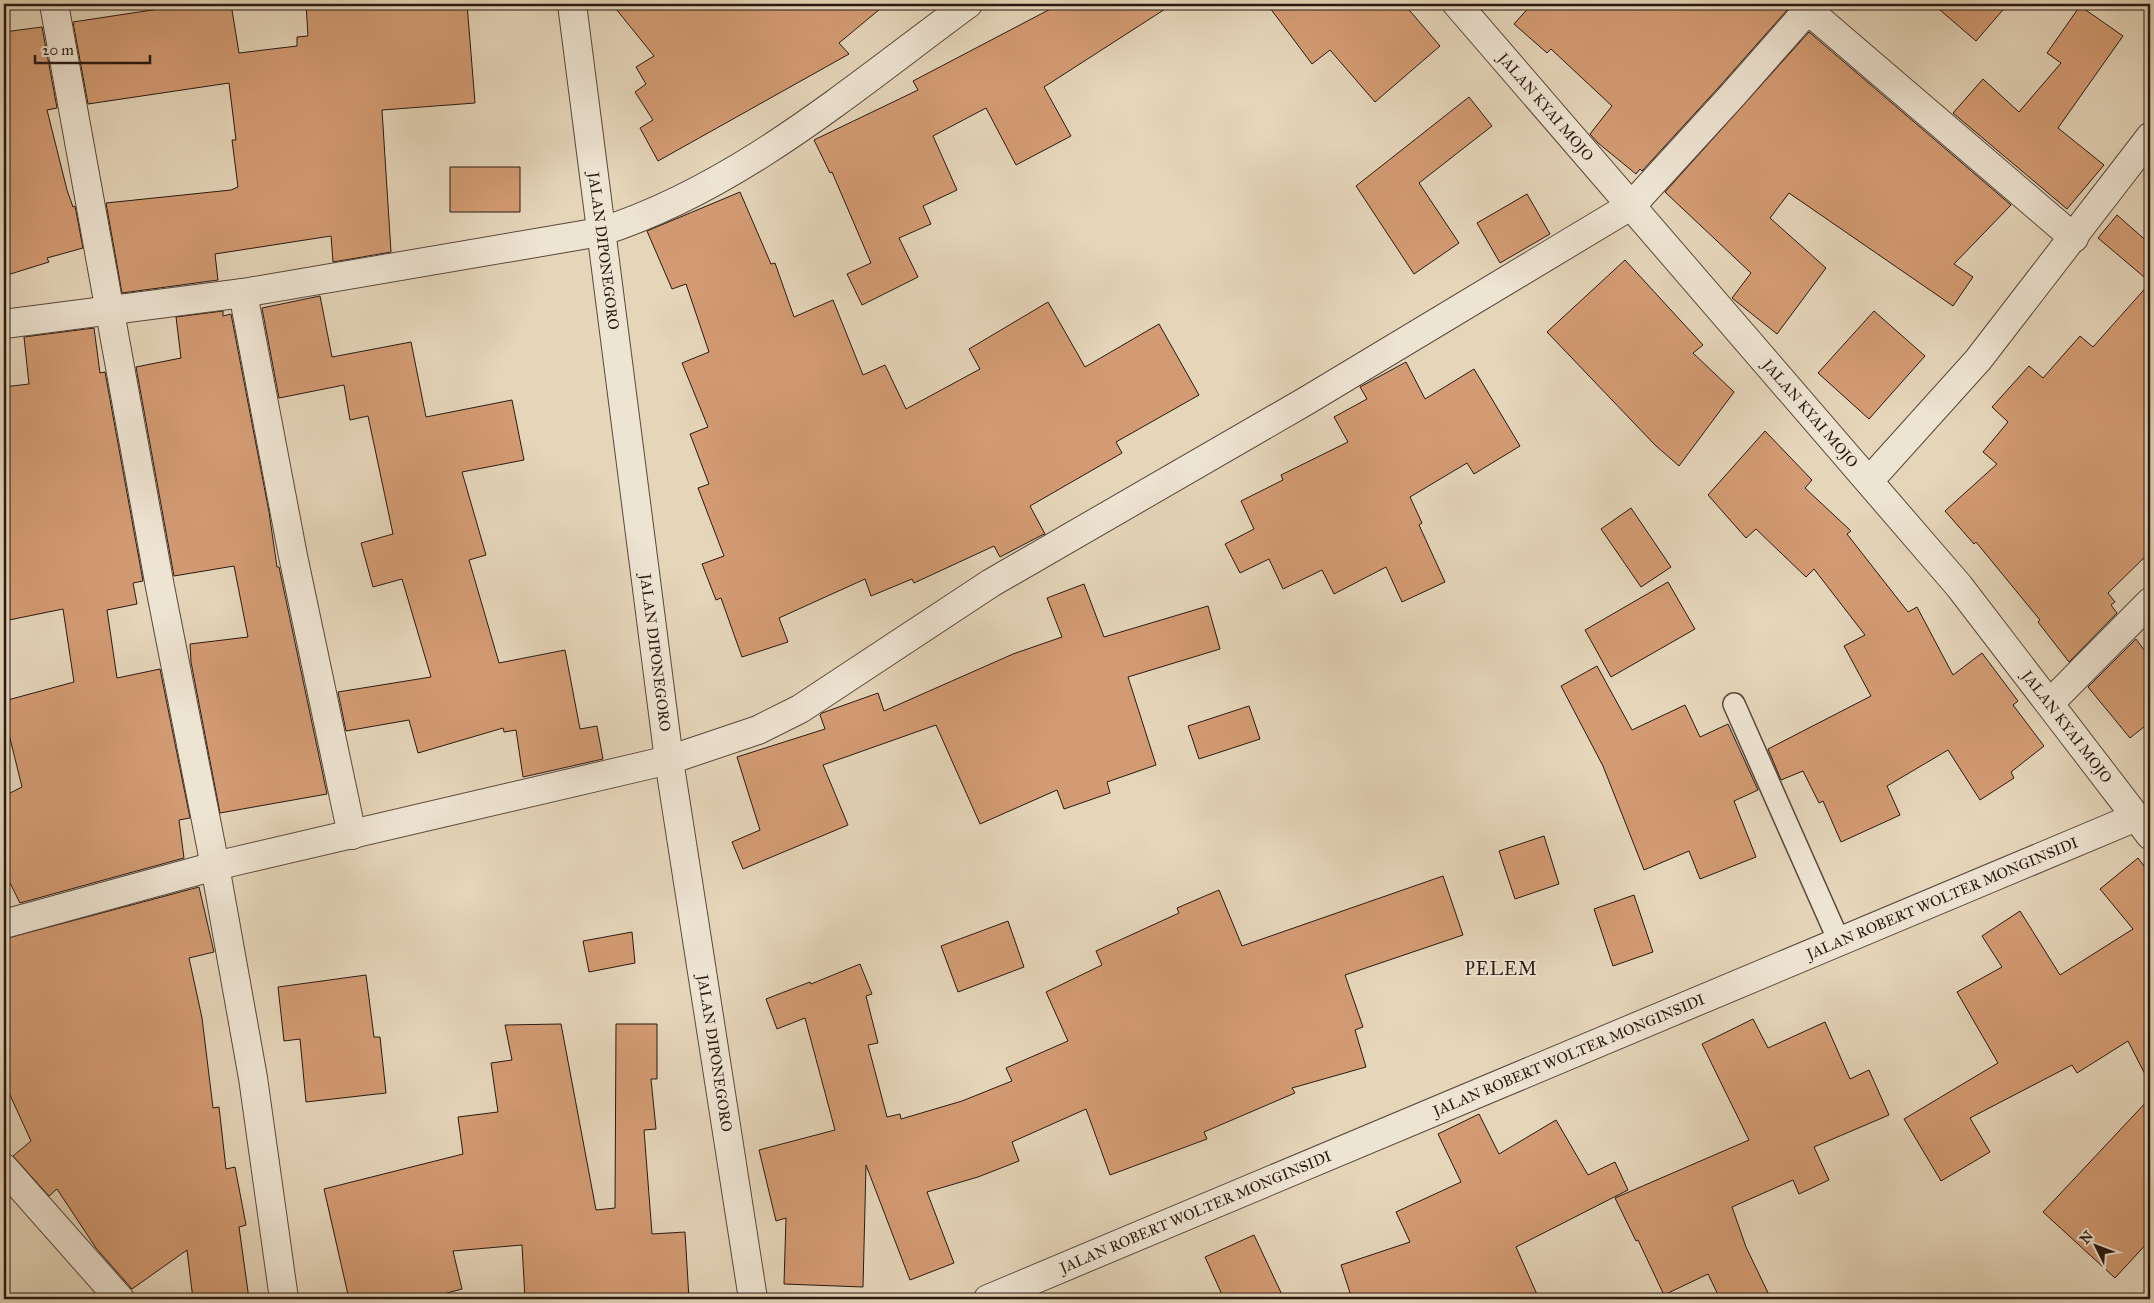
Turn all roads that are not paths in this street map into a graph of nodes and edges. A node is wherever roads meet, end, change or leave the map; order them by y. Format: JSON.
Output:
{"nodes":[{"id":1,"x":54,"y":4,"type":"edge"},
{"id":2,"x":572,"y":4,"type":"edge"},
{"id":3,"x":968,"y":4,"type":"edge"},
{"id":4,"x":1457,"y":4,"type":"edge"},
{"id":5,"x":1810,"y":7,"type":"edge"},
{"id":6,"x":2150,"y":137,"type":"edge"},
{"id":7,"x":1632,"y":205,"type":"junction"},
{"id":8,"x":600,"y":232,"type":"junction"},
{"id":9,"x":2074,"y":238,"type":"junction"},
{"id":10,"x":243,"y":294,"type":"junction"},
{"id":11,"x":111,"y":310,"type":"junction"},
{"id":12,"x":4,"y":324,"type":"edge"},
{"id":13,"x":1869,"y":481,"type":"junction"},
{"id":14,"x":2150,"y":602,"type":"edge"},
{"id":15,"x":2050,"y":703,"type":"junction"},
{"id":16,"x":1734,"y":704,"type":"dead end"},
{"id":17,"x":669,"y":760,"type":"junction"},
{"id":18,"x":2146,"y":820,"type":"edge"},
{"id":19,"x":352,"y":835,"type":"junction"},
{"id":20,"x":215,"y":866,"type":"junction"},
{"id":21,"x":4,"y":924,"type":"edge"},
{"id":22,"x":1839,"y":941,"type":"junction"},
{"id":23,"x":4,"y":1168,"type":"edge"},
{"id":24,"x":120,"y":1299,"type":"edge"},
{"id":25,"x":284,"y":1299,"type":"edge"},
{"id":26,"x":753,"y":1299,"type":"edge"},
{"id":27,"x":988,"y":1299,"type":"edge"}],
"edges":[{"from":1,"to":11,"type":"street"},
{"from":2,"to":8,"type":"street","name":"JALAN DIPONEGORO"},
{"from":3,"to":8,"type":"street"},
{"from":4,"to":7,"type":"street","name":"JALAN KYAI MOJO"},
{"from":5,"to":7,"type":"street"},
{"from":5,"to":9,"type":"street"},
{"from":6,"to":9,"type":"street"},
{"from":7,"to":13,"type":"street","name":"JALAN KYAI MOJO"},
{"from":7,"to":17,"type":"street"},
{"from":8,"to":10,"type":"street"},
{"from":8,"to":17,"type":"street","name":"JALAN DIPONEGORO"},
{"from":9,"to":13,"type":"street"},
{"from":10,"to":11,"type":"street"},
{"from":10,"to":19,"type":"street"},
{"from":11,"to":12,"type":"street"},
{"from":11,"to":20,"type":"street"},
{"from":13,"to":15,"type":"street","name":"JALAN KYAI MOJO"},
{"from":14,"to":15,"type":"street"},
{"from":15,"to":18,"type":"street","name":"JALAN KYAI MOJO"},
{"from":16,"to":22,"type":"lane"},
{"from":17,"to":19,"type":"street"},
{"from":17,"to":26,"type":"street","name":"JALAN DIPONEGORO"},
{"from":18,"to":22,"type":"street","name":"JALAN ROBERT WOLTER MONGINSIDI"},
{"from":19,"to":20,"type":"street"},
{"from":20,"to":21,"type":"street"},
{"from":20,"to":25,"type":"street"},
{"from":22,"to":27,"type":"street","name":"JALAN ROBERT WOLTER MONGINSIDI"},
{"from":23,"to":24,"type":"street"}]}
